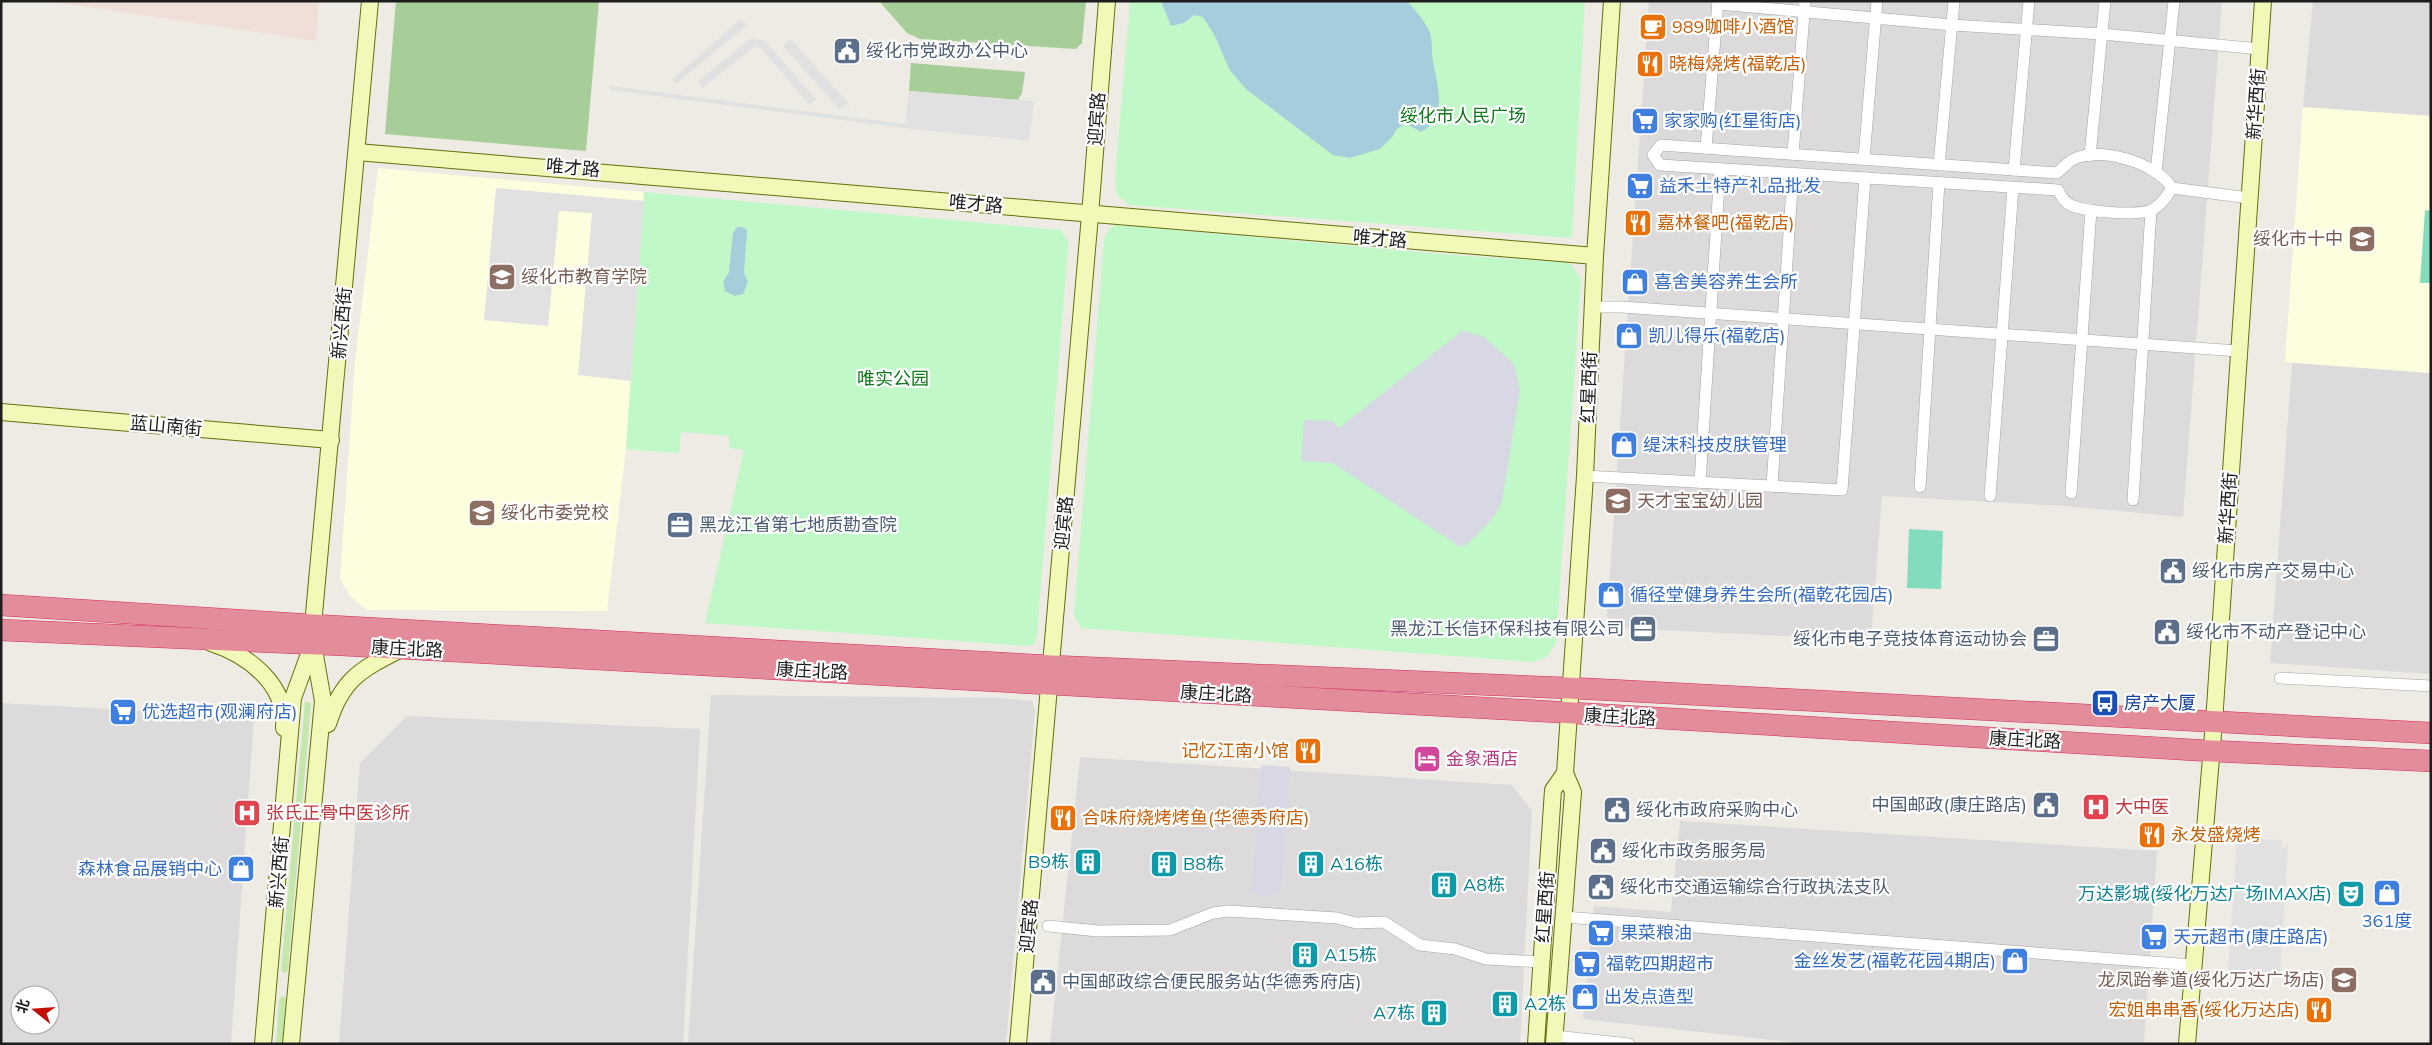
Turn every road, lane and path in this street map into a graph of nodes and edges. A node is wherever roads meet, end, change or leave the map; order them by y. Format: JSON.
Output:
{"nodes":[{"id":1,"x":370,"y":1,"type":"edge"},
{"id":2,"x":1107,"y":1,"type":"edge"},
{"id":3,"x":1612,"y":1,"type":"edge"},
{"id":4,"x":1878,"y":1,"type":"edge"},
{"id":5,"x":1954,"y":1,"type":"edge"},
{"id":6,"x":2029,"y":1,"type":"edge"},
{"id":7,"x":2105,"y":1,"type":"edge"},
{"id":8,"x":2174,"y":1,"type":"edge"},
{"id":9,"x":2263,"y":1,"type":"edge"},
{"id":10,"x":1718,"y":2,"type":"edge"},
{"id":11,"x":1805,"y":6,"type":"edge"},
{"id":12,"x":1876,"y":17,"type":"junction"},
{"id":13,"x":1952,"y":24,"type":"junction"},
{"id":14,"x":2027,"y":29,"type":"junction"},
{"id":15,"x":2102,"y":34,"type":"junction"},
{"id":16,"x":2170,"y":39,"type":"junction"},
{"id":17,"x":2260,"y":49,"type":"junction"},
{"id":18,"x":1706,"y":148,"type":"junction"},
{"id":19,"x":358,"y":152,"type":"junction"},
{"id":20,"x":1793,"y":154,"type":"junction"},
{"id":21,"x":2090,"y":156,"type":"junction"},
{"id":22,"x":1864,"y":159,"type":"junction"},
{"id":23,"x":1939,"y":165,"type":"junction"},
{"id":24,"x":1720,"y":169,"type":"junction"},
{"id":25,"x":2014,"y":170,"type":"junction"},
{"id":26,"x":2156,"y":172,"type":"junction"},
{"id":27,"x":1793,"y":173,"type":"junction"},
{"id":28,"x":1865,"y":178,"type":"junction"},
{"id":29,"x":1939,"y":183,"type":"junction"},
{"id":30,"x":2013,"y":188,"type":"junction"},
{"id":31,"x":2172,"y":188,"type":"junction"},
{"id":32,"x":2249,"y":198,"type":"junction"},
{"id":33,"x":2091,"y":210,"type":"junction"},
{"id":34,"x":2151,"y":210,"type":"junction"},
{"id":35,"x":1090,"y":215,"type":"junction"},
{"id":36,"x":1595,"y":256,"type":"junction"},
{"id":37,"x":1592,"y":307,"type":"junction"},
{"id":38,"x":1710,"y":313,"type":"junction"},
{"id":39,"x":1783,"y":320,"type":"junction"},
{"id":40,"x":1853,"y":324,"type":"junction"},
{"id":41,"x":1930,"y":329,"type":"junction"},
{"id":42,"x":2002,"y":335,"type":"junction"},
{"id":43,"x":2082,"y":341,"type":"junction"},
{"id":44,"x":2143,"y":345,"type":"junction"},
{"id":45,"x":2238,"y":351,"type":"junction"},
{"id":46,"x":1,"y":412,"type":"edge"},
{"id":47,"x":330,"y":440,"type":"junction"},
{"id":48,"x":1586,"y":476,"type":"junction"},
{"id":49,"x":1700,"y":482,"type":"junction"},
{"id":50,"x":1772,"y":486,"type":"junction"},
{"id":51,"x":1920,"y":487,"type":"dead end"},
{"id":52,"x":2072,"y":493,"type":"dead end"},
{"id":53,"x":1990,"y":496,"type":"dead end"},
{"id":54,"x":2132,"y":500,"type":"dead end"},
{"id":55,"x":1,"y":605,"type":"edge"},
{"id":56,"x":1,"y":630,"type":"edge"},
{"id":57,"x":313,"y":634,"type":"junction"},
{"id":58,"x":204,"y":640,"type":"junction"},
{"id":59,"x":403,"y":648,"type":"junction"},
{"id":60,"x":1051,"y":675,"type":"junction"},
{"id":61,"x":2280,"y":678,"type":"dead end"},
{"id":62,"x":2431,"y":686,"type":"edge"},
{"id":63,"x":1572,"y":688,"type":"junction"},
{"id":64,"x":1570,"y":714,"type":"junction"},
{"id":65,"x":2214,"y":722,"type":"junction"},
{"id":66,"x":2431,"y":733,"type":"edge"},
{"id":67,"x":2211,"y":751,"type":"junction"},
{"id":68,"x":2431,"y":761,"type":"edge"},
{"id":69,"x":1565,"y":773,"type":"junction"},
{"id":70,"x":284,"y":821,"type":"junction"},
{"id":71,"x":310,"y":822,"type":"junction"},
{"id":72,"x":1564,"y":917,"type":"junction"},
{"id":73,"x":1048,"y":926,"type":"dead end"},
{"id":74,"x":1541,"y":962,"type":"junction"},
{"id":75,"x":2193,"y":965,"type":"junction"},
{"id":76,"x":268,"y":985,"type":"junction"},
{"id":77,"x":296,"y":986,"type":"junction"},
{"id":78,"x":1536,"y":1040,"type":"edge"},
{"id":79,"x":1554,"y":1040,"type":"edge"},
{"id":80,"x":263,"y":1044,"type":"edge"},
{"id":81,"x":291,"y":1044,"type":"edge"},
{"id":82,"x":1018,"y":1044,"type":"edge"},
{"id":83,"x":1630,"y":1044,"type":"edge"},
{"id":84,"x":2187,"y":1044,"type":"edge"}],
"edges":[{"from":1,"to":19,"type":"main road","name":"新兴西街"},
{"from":2,"to":35,"type":"main road","name":"迎宾路"},
{"from":3,"to":36,"type":"main road","name":"红星西街"},
{"from":4,"to":12,"type":"street"},
{"from":5,"to":13,"type":"street"},
{"from":6,"to":14,"type":"street"},
{"from":7,"to":15,"type":"street"},
{"from":8,"to":16,"type":"street"},
{"from":9,"to":17,"type":"main road","name":"新华西街"},
{"from":10,"to":11,"type":"street"},
{"from":10,"to":18,"type":"street"},
{"from":11,"to":12,"type":"street"},
{"from":11,"to":20,"type":"street"},
{"from":12,"to":13,"type":"street"},
{"from":12,"to":22,"type":"street"},
{"from":13,"to":14,"type":"street"},
{"from":13,"to":23,"type":"street"},
{"from":14,"to":15,"type":"street"},
{"from":14,"to":25,"type":"street"},
{"from":15,"to":16,"type":"street"},
{"from":15,"to":21,"type":"street"},
{"from":16,"to":17,"type":"street"},
{"from":16,"to":26,"type":"street"},
{"from":17,"to":32,"type":"main road","name":"新华西街"},
{"from":18,"to":20,"type":"street"},
{"from":18,"to":24,"type":"street"},
{"from":19,"to":35,"type":"main road","name":"唯才路"},
{"from":19,"to":47,"type":"main road","name":"新兴西街"},
{"from":20,"to":22,"type":"street"},
{"from":21,"to":25,"type":"street"},
{"from":21,"to":26,"type":"street"},
{"from":22,"to":23,"type":"street"},
{"from":23,"to":25,"type":"street"},
{"from":24,"to":27,"type":"street"},
{"from":24,"to":38,"type":"street"},
{"from":26,"to":31,"type":"street"},
{"from":27,"to":28,"type":"street"},
{"from":27,"to":39,"type":"street"},
{"from":28,"to":29,"type":"street"},
{"from":28,"to":40,"type":"street"},
{"from":29,"to":30,"type":"street"},
{"from":29,"to":41,"type":"street"},
{"from":30,"to":33,"type":"street"},
{"from":30,"to":42,"type":"street"},
{"from":31,"to":32,"type":"street"},
{"from":31,"to":34,"type":"street"},
{"from":32,"to":45,"type":"main road","name":"新华西街"},
{"from":33,"to":34,"type":"street"},
{"from":33,"to":43,"type":"street"},
{"from":34,"to":44,"type":"street"},
{"from":35,"to":36,"type":"main road","name":"唯才路"},
{"from":35,"to":60,"type":"main road","name":"迎宾路"},
{"from":36,"to":37,"type":"main road","name":"红星西街"},
{"from":37,"to":38,"type":"street"},
{"from":37,"to":48,"type":"main road","name":"红星西街"},
{"from":38,"to":39,"type":"street"},
{"from":38,"to":49,"type":"street"},
{"from":39,"to":40,"type":"street"},
{"from":39,"to":50,"type":"street"},
{"from":40,"to":41,"type":"street"},
{"from":40,"to":50,"type":"street"},
{"from":41,"to":42,"type":"street"},
{"from":41,"to":51,"type":"street"},
{"from":42,"to":43,"type":"street"},
{"from":42,"to":53,"type":"street"},
{"from":43,"to":44,"type":"street"},
{"from":43,"to":52,"type":"street"},
{"from":44,"to":45,"type":"street"},
{"from":44,"to":54,"type":"street"},
{"from":45,"to":65,"type":"main road","name":"新华西街"},
{"from":46,"to":47,"type":"main road","name":"蓝山南街"},
{"from":47,"to":57,"type":"main road","name":"新兴西街"},
{"from":48,"to":49,"type":"street"},
{"from":48,"to":63,"type":"main road","name":"红星西街"},
{"from":49,"to":50,"type":"street"},
{"from":55,"to":57,"type":"highway","name":"康庄北路"},
{"from":56,"to":58,"type":"highway","name":"康庄北路"},
{"from":57,"to":58,"type":"highway","name":"康庄北路"},
{"from":57,"to":59,"type":"highway","name":"康庄北路"},
{"from":57,"to":60,"type":"highway","name":"康庄北路"},
{"from":57,"to":70,"type":"main road","name":"新兴西街"},
{"from":57,"to":71,"type":"main road","name":"新兴西街"},
{"from":58,"to":70,"type":"main road"},
{"from":59,"to":60,"type":"highway","name":"康庄北路"},
{"from":59,"to":71,"type":"main road"},
{"from":60,"to":63,"type":"highway","name":"康庄北路"},
{"from":60,"to":64,"type":"highway","name":"康庄北路"},
{"from":60,"to":82,"type":"main road","name":"迎宾路"},
{"from":61,"to":62,"type":"street"},
{"from":63,"to":64,"type":"main road","name":"红星西街"},
{"from":63,"to":65,"type":"highway","name":"康庄北路"},
{"from":64,"to":67,"type":"highway","name":"康庄北路"},
{"from":64,"to":69,"type":"main road","name":"红星西街"},
{"from":65,"to":66,"type":"highway","name":"康庄北路"},
{"from":65,"to":67,"type":"main road","name":"新华西街"},
{"from":67,"to":68,"type":"highway","name":"康庄北路"},
{"from":67,"to":75,"type":"main road","name":"新华西街"},
{"from":69,"to":72,"type":"main road","name":"红星西街"},
{"from":69,"to":74,"type":"main road","name":"红星西街"},
{"from":70,"to":76,"type":"main road","name":"新兴西街"},
{"from":71,"to":77,"type":"main road","name":"新兴西街"},
{"from":72,"to":75,"type":"street"},
{"from":72,"to":79,"type":"main road","name":"红星西街"},
{"from":73,"to":74,"type":"street"},
{"from":74,"to":78,"type":"main road","name":"红星西街"},
{"from":75,"to":84,"type":"main road","name":"新华西街"},
{"from":76,"to":77,"type":"main road"},
{"from":76,"to":80,"type":"main road","name":"新兴西街"},
{"from":77,"to":81,"type":"main road","name":"新兴西街"},
{"from":78,"to":79,"type":"main road"},
{"from":79,"to":83,"type":"street"}]}
